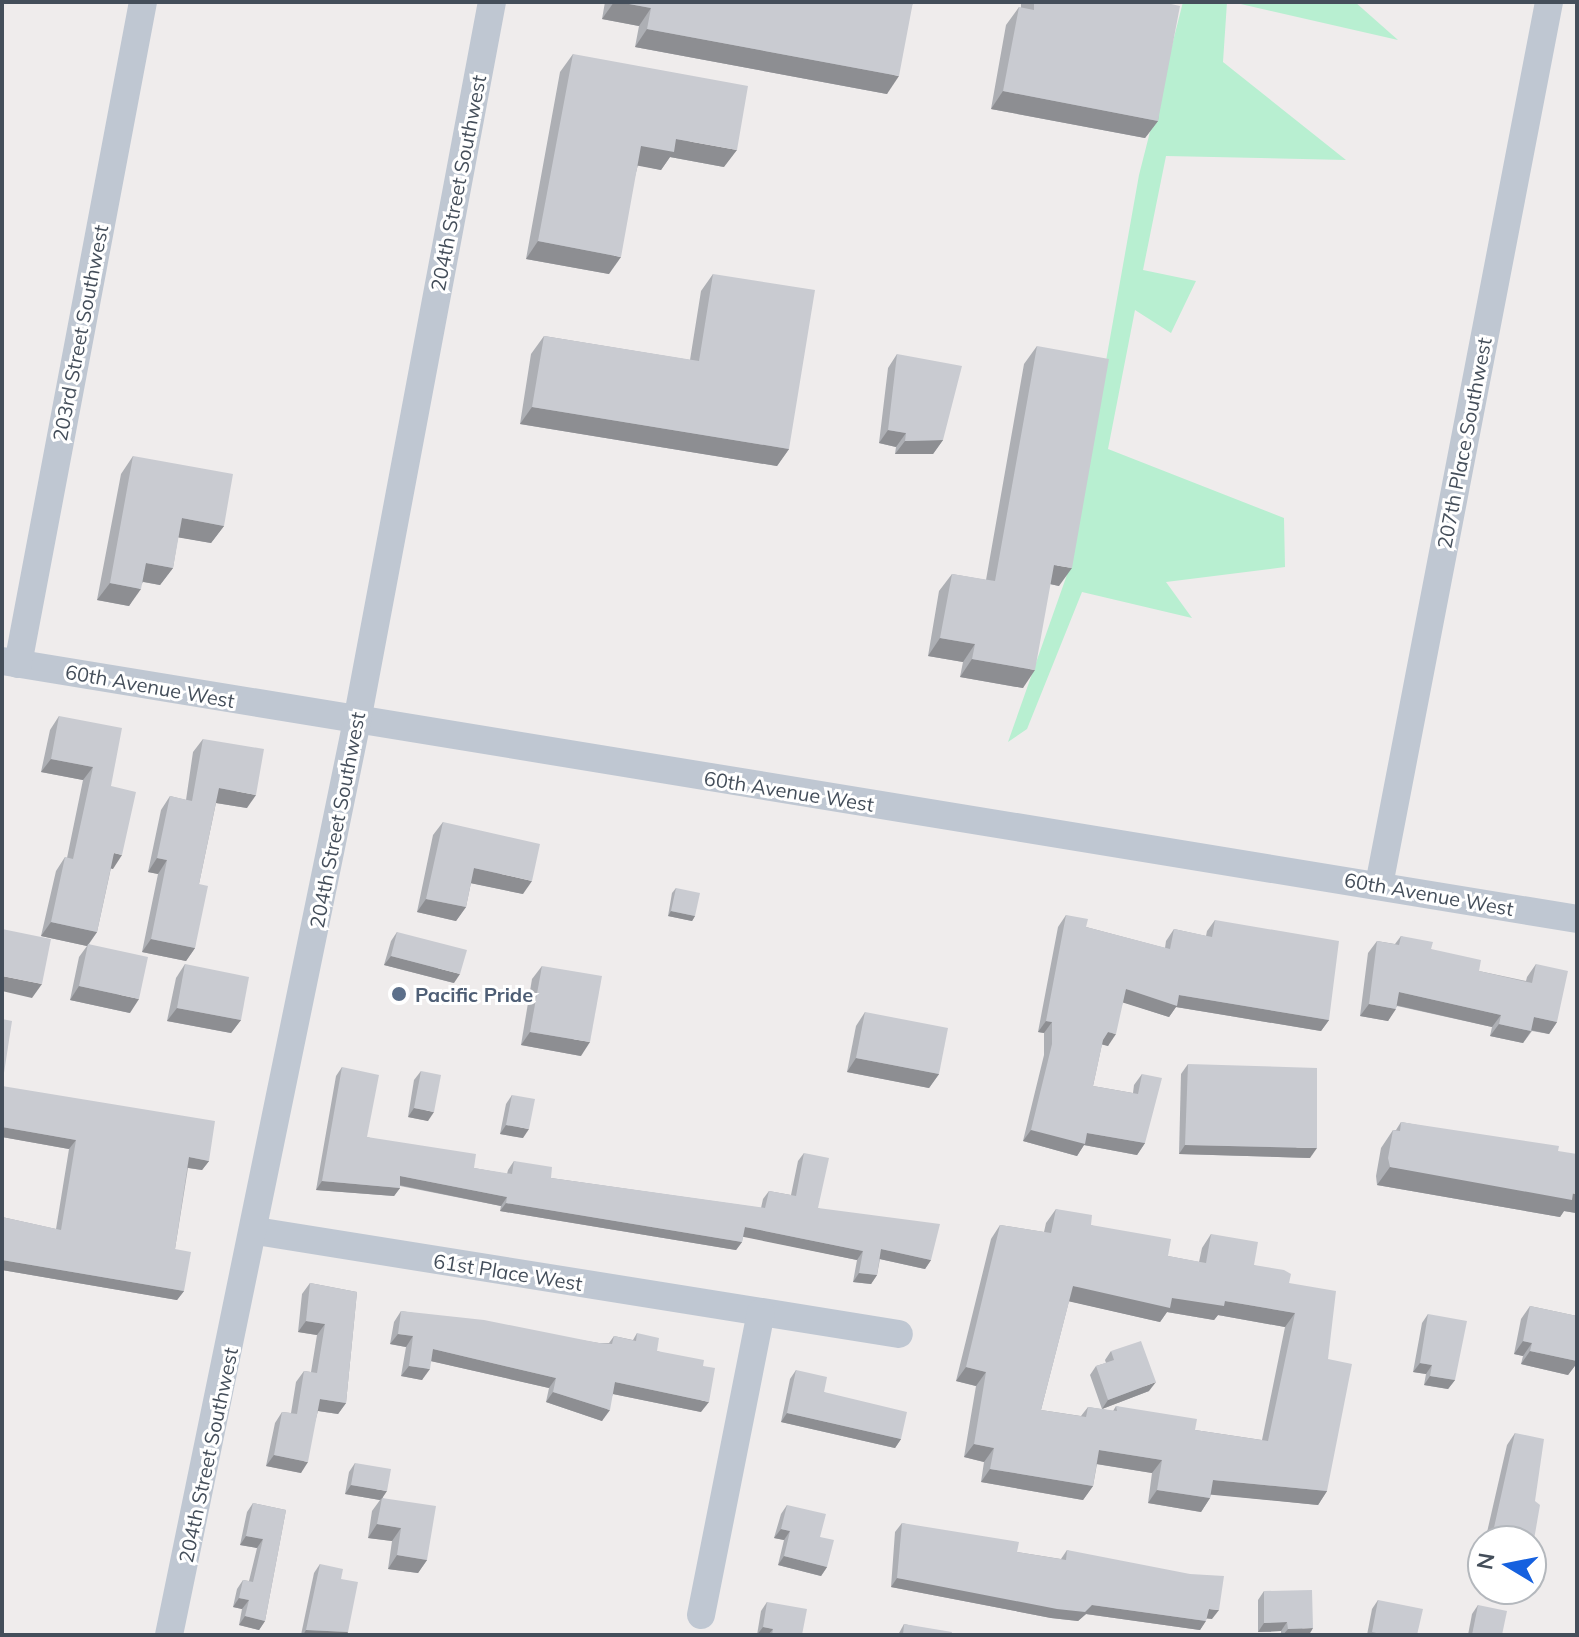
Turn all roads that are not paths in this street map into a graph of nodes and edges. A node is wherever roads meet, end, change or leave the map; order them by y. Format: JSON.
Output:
{"nodes":[{"id":1,"x":143,"y":2,"type":"edge"},
{"id":2,"x":492,"y":2,"type":"edge"},
{"id":3,"x":1549,"y":2,"type":"edge"},
{"id":4,"x":10,"y":663,"type":"edge"},
{"id":5,"x":357,"y":721,"type":"junction"},
{"id":6,"x":1379,"y":885,"type":"junction"},
{"id":7,"x":1577,"y":919,"type":"edge"},
{"id":8,"x":256,"y":1231,"type":"junction"},
{"id":9,"x":761,"y":1313,"type":"junction"},
{"id":10,"x":899,"y":1334,"type":"dead end"},
{"id":11,"x":701,"y":1615,"type":"dead end"},
{"id":12,"x":169,"y":1635,"type":"edge"}],
"edges":[{"from":1,"to":4,"type":"street","name":"203rd Street Southwest"},
{"from":2,"to":5,"type":"street","name":"204th Street Southwest"},
{"from":3,"to":6,"type":"street","name":"207th Place Southwest"},
{"from":4,"to":5,"type":"street","name":"60th Avenue West"},
{"from":5,"to":6,"type":"street","name":"60th Avenue West"},
{"from":5,"to":8,"type":"street","name":"204th Street Southwest"},
{"from":6,"to":7,"type":"street","name":"60th Avenue West"},
{"from":8,"to":9,"type":"street","name":"61st Place West"},
{"from":8,"to":12,"type":"street","name":"204th Street Southwest"},
{"from":9,"to":10,"type":"street","name":"61st Place West"},
{"from":9,"to":11,"type":"street"}]}
